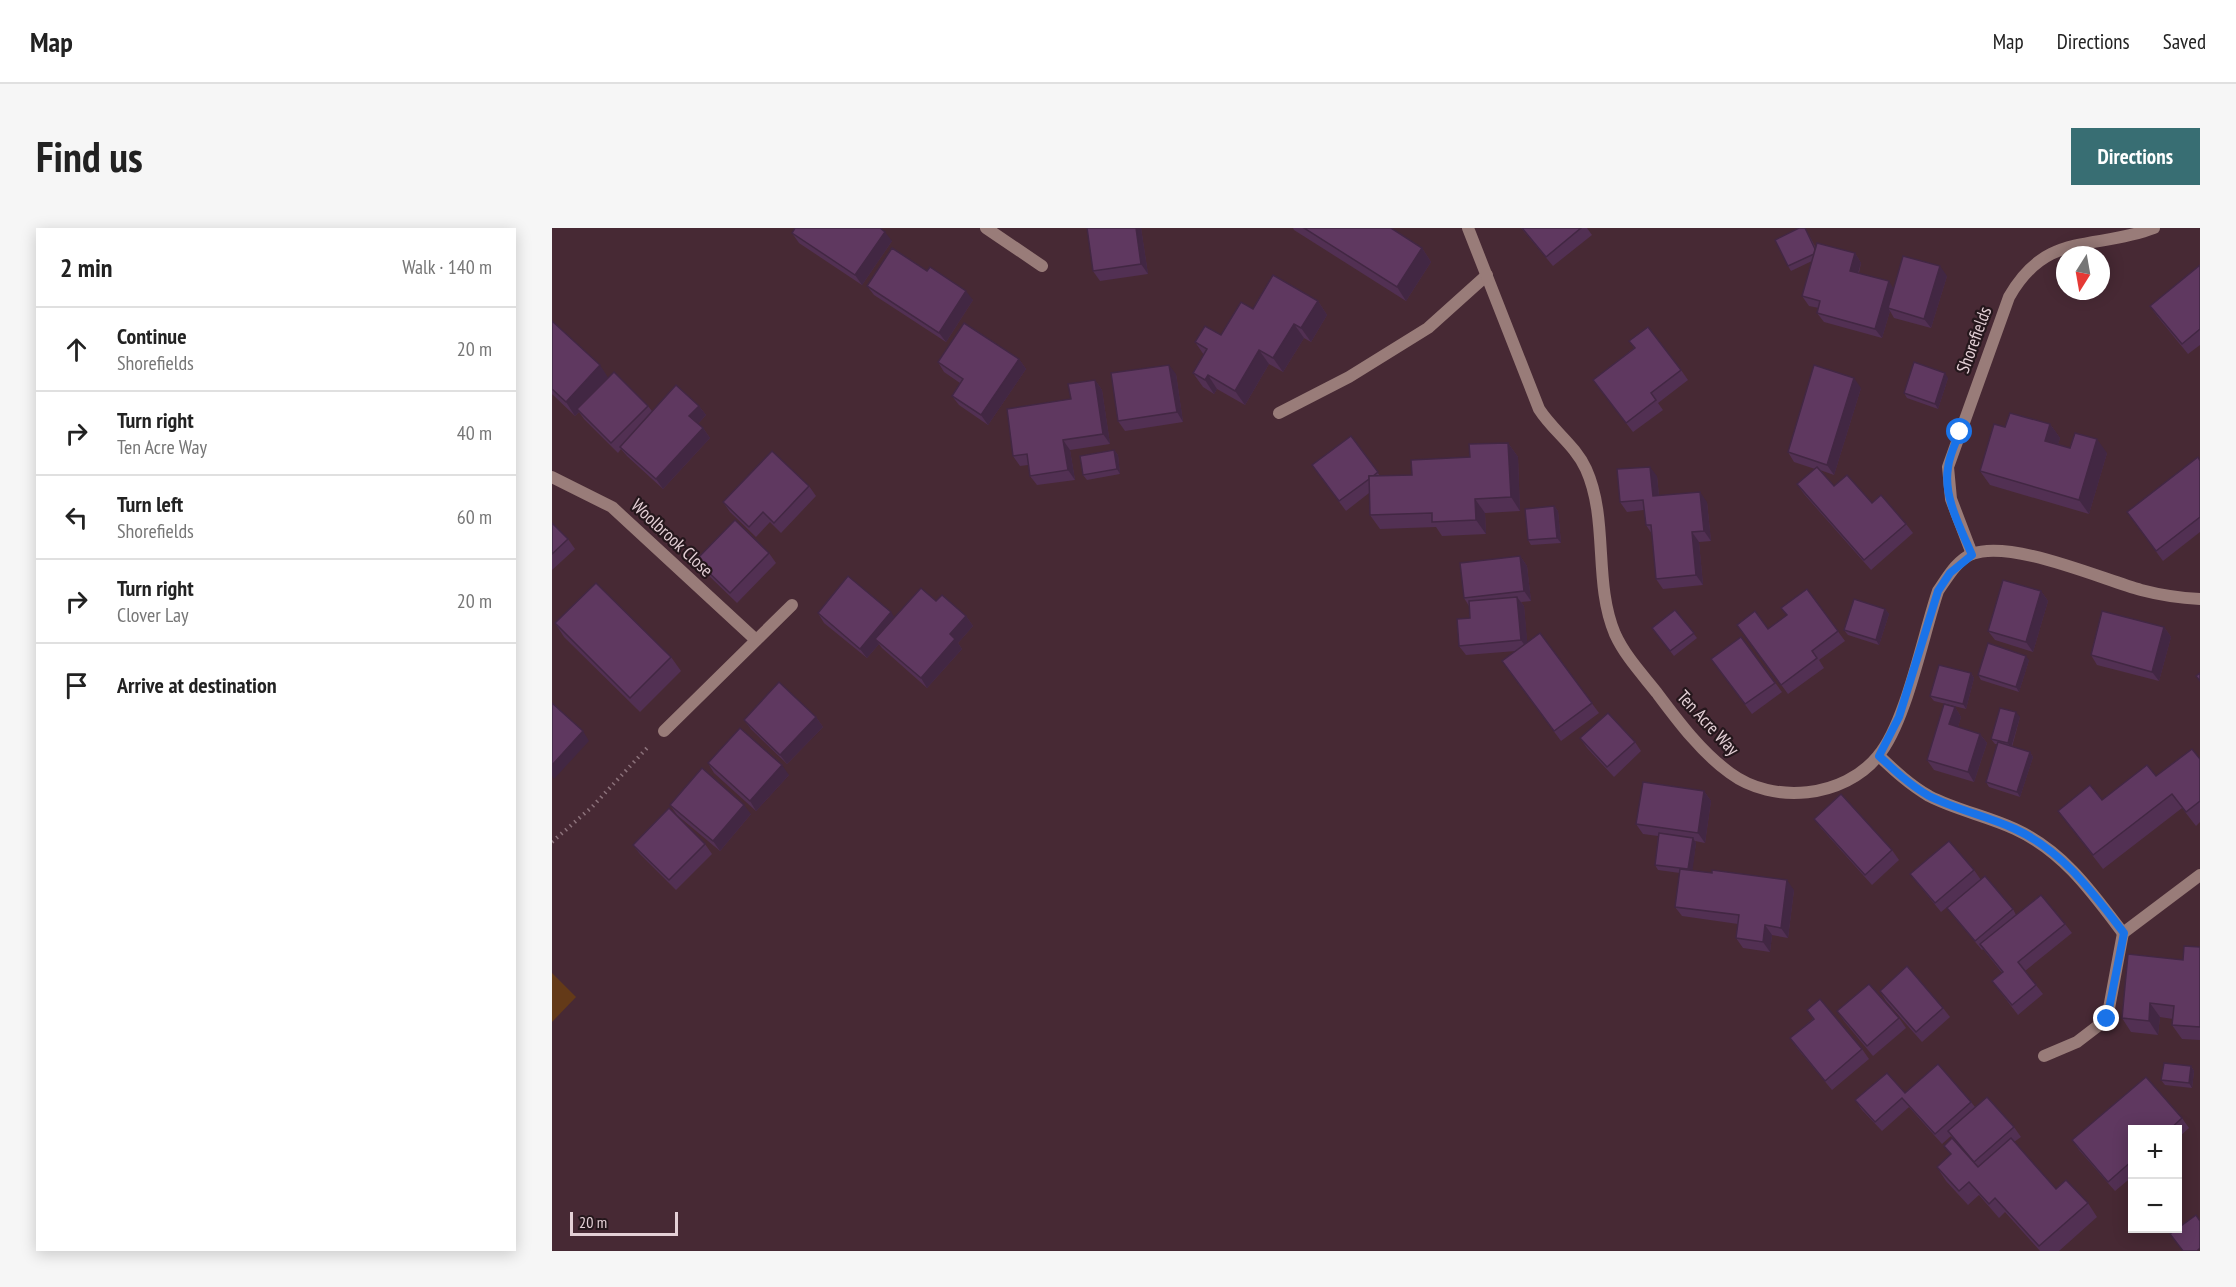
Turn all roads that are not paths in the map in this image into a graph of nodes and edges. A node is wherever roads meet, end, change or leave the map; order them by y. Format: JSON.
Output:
{"nodes":[{"id":1,"x":986,"y":228,"type":"edge"},
{"id":2,"x":1468,"y":228,"type":"edge"},
{"id":3,"x":2154,"y":228,"type":"edge"},
{"id":4,"x":1042,"y":266,"type":"dead end"},
{"id":5,"x":1487,"y":275,"type":"junction"},
{"id":6,"x":1279,"y":413,"type":"dead end"},
{"id":7,"x":552,"y":477,"type":"edge"},
{"id":8,"x":1972,"y":555,"type":"junction"},
{"id":9,"x":2200,"y":601,"type":"edge"},
{"id":10,"x":792,"y":605,"type":"dead end"},
{"id":11,"x":756,"y":640,"type":"junction"},
{"id":12,"x":664,"y":731,"type":"road end"},
{"id":13,"x":1879,"y":756,"type":"junction"},
{"id":14,"x":2200,"y":875,"type":"edge"},
{"id":15,"x":2124,"y":933,"type":"junction"},
{"id":16,"x":2044,"y":1056,"type":"dead end"}],
"edges":[{"from":1,"to":4,"type":"street"},
{"from":2,"to":5,"type":"street","name":"Ten Acre Way"},
{"from":3,"to":8,"type":"street","name":"Shorefields"},
{"from":5,"to":6,"type":"street"},
{"from":5,"to":13,"type":"street","name":"Ten Acre Way"},
{"from":7,"to":11,"type":"street","name":"Woolbrook Close"},
{"from":8,"to":9,"type":"street"},
{"from":8,"to":13,"type":"street","name":"Ten Acre Way"},
{"from":10,"to":11,"type":"street"},
{"from":11,"to":12,"type":"street"},
{"from":13,"to":15,"type":"street"},
{"from":14,"to":15,"type":"street"},
{"from":15,"to":16,"type":"street"}]}
